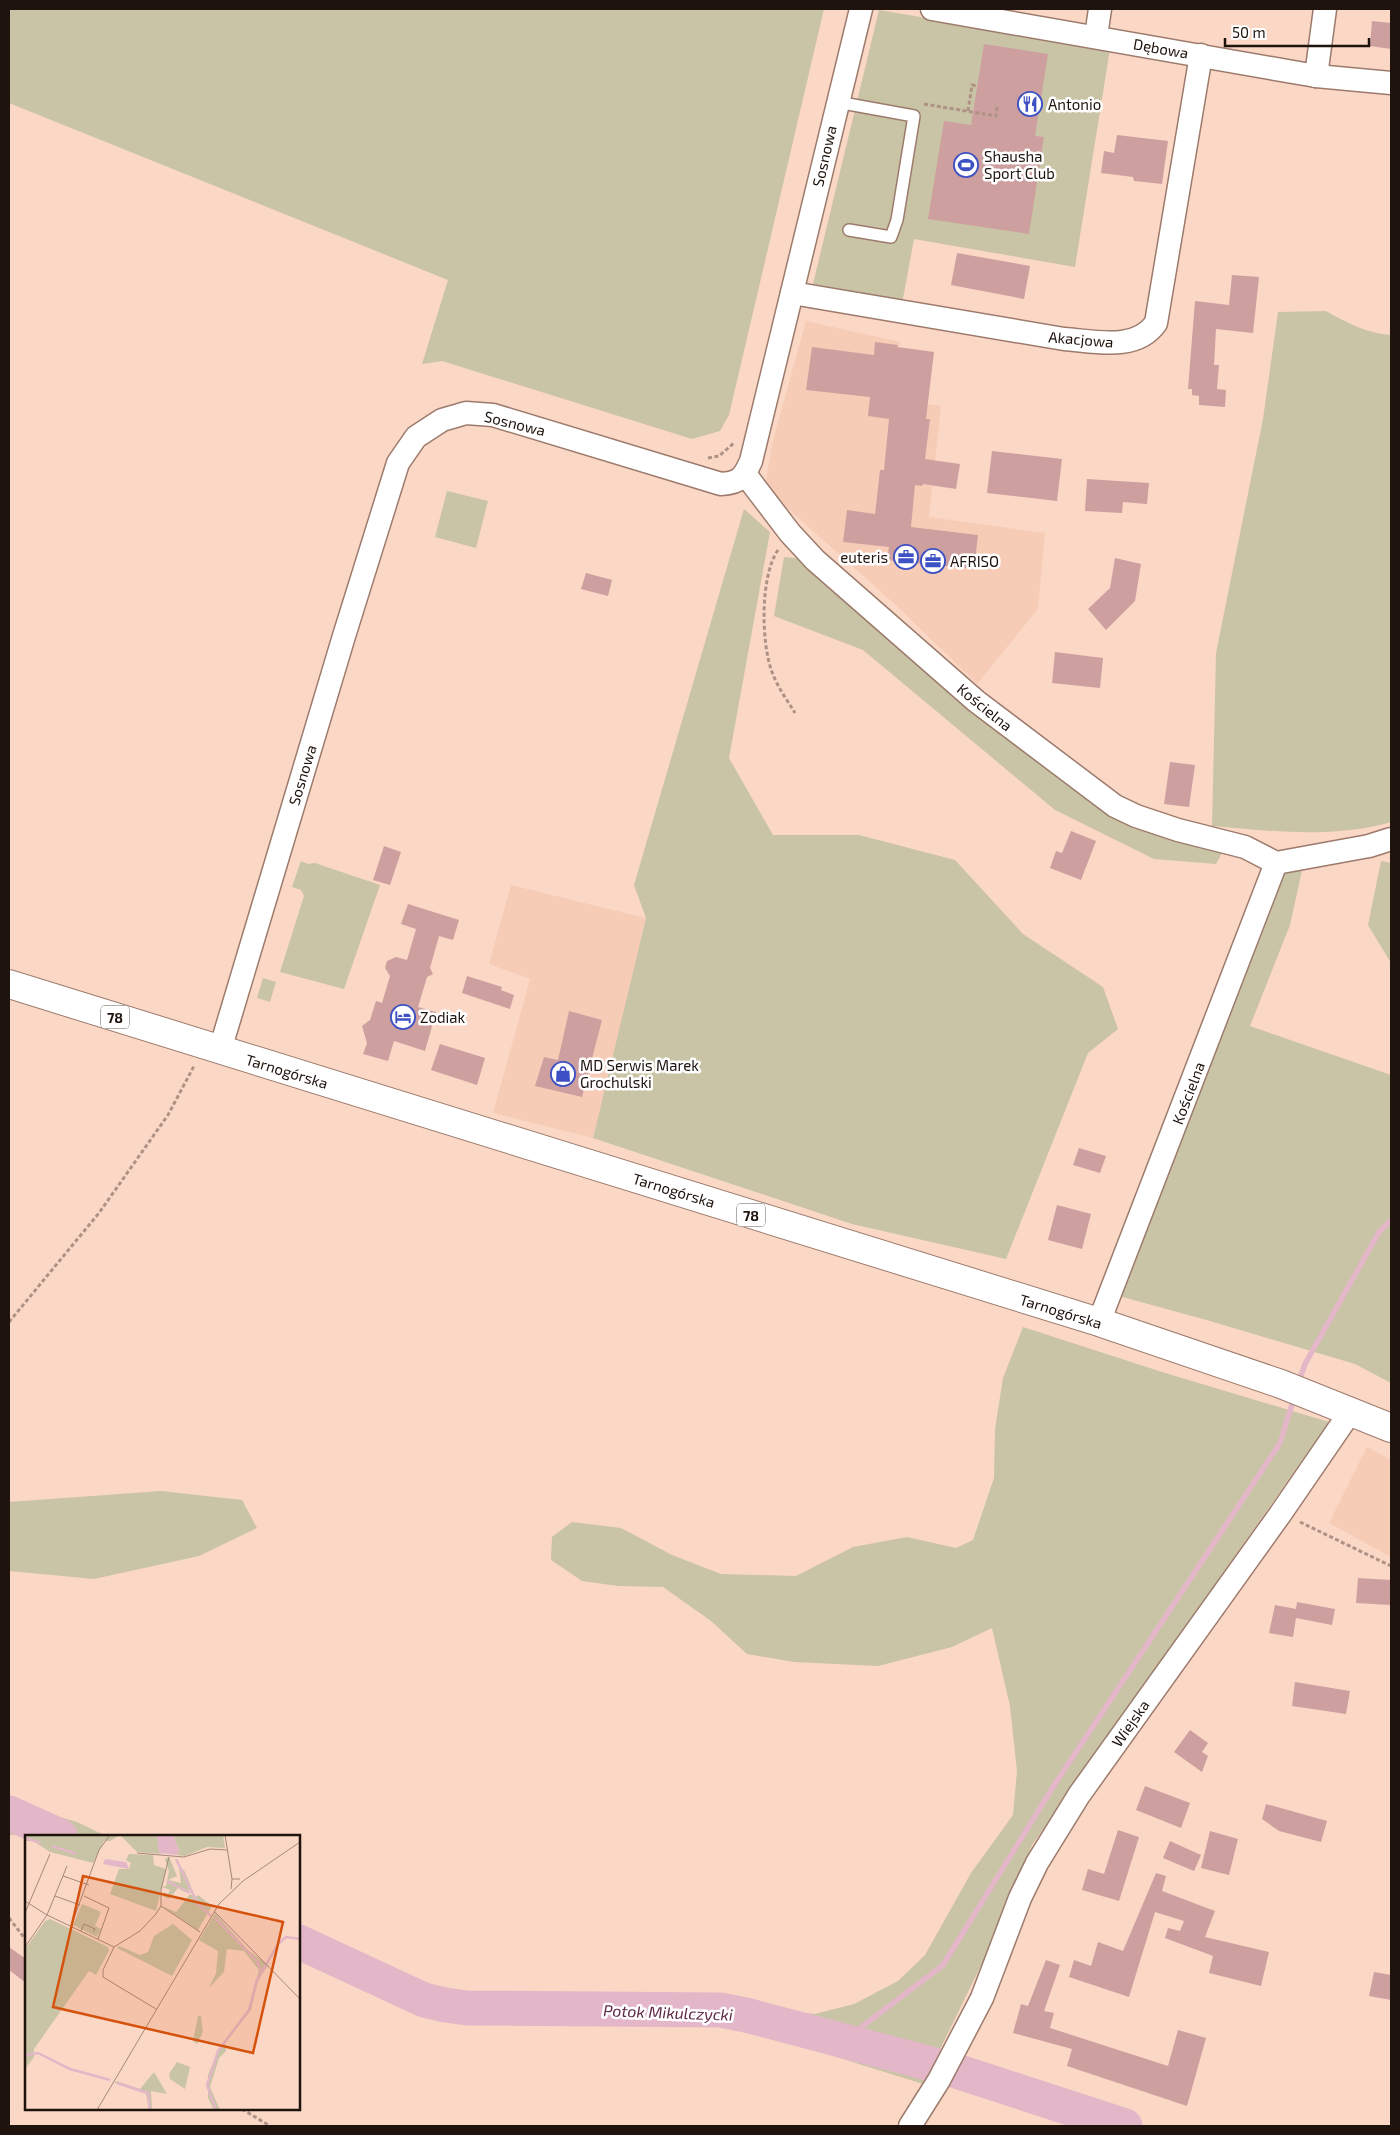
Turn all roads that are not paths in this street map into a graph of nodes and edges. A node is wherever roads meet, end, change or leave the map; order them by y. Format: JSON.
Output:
{"nodes":[{"id":1,"x":861,"y":9,"type":"edge"},
{"id":2,"x":932,"y":9,"type":"edge"},
{"id":3,"x":1100,"y":9,"type":"edge"},
{"id":4,"x":1325,"y":9,"type":"edge"},
{"id":5,"x":1096,"y":36,"type":"junction"},
{"id":6,"x":1201,"y":55,"type":"junction"},
{"id":7,"x":1316,"y":76,"type":"junction"},
{"id":8,"x":1391,"y":83,"type":"edge"},
{"id":9,"x":838,"y":102,"type":"junction"},
{"id":10,"x":849,"y":230,"type":"dead end"},
{"id":11,"x":792,"y":293,"type":"junction"},
{"id":12,"x":745,"y":474,"type":"junction"},
{"id":13,"x":1380,"y":846,"type":"edge"},
{"id":14,"x":1276,"y":863,"type":"junction"},
{"id":15,"x":9,"y":984,"type":"edge"},
{"id":16,"x":212,"y":1048,"type":"junction"},
{"id":17,"x":1099,"y":1322,"type":"junction"},
{"id":18,"x":1351,"y":1411,"type":"junction"},
{"id":19,"x":1391,"y":1428,"type":"edge"},
{"id":20,"x":910,"y":2126,"type":"edge"}],
"edges":[{"from":1,"to":9,"type":"street","name":"Sosnowa"},
{"from":2,"to":5,"type":"street","name":"Dębowa"},
{"from":3,"to":5,"type":"street"},
{"from":4,"to":7,"type":"street"},
{"from":5,"to":6,"type":"street","name":"Dębowa"},
{"from":6,"to":7,"type":"street","name":"Dębowa"},
{"from":6,"to":11,"type":"street","name":"Akacjowa"},
{"from":7,"to":8,"type":"street","name":"Dębowa"},
{"from":9,"to":10,"type":"lane"},
{"from":9,"to":11,"type":"street","name":"Sosnowa"},
{"from":11,"to":12,"type":"street","name":"Sosnowa"},
{"from":12,"to":14,"type":"street","name":"Kościelna"},
{"from":12,"to":16,"type":"street","name":"Sosnowa"},
{"from":13,"to":14,"type":"street"},
{"from":14,"to":17,"type":"street","name":"Kościelna"},
{"from":15,"to":16,"type":"main road","name":"Tarnogórska","number":"78"},
{"from":16,"to":17,"type":"main road","name":"Tarnogórska","number":"78"},
{"from":17,"to":18,"type":"main road","name":"Tarnogórska","number":"78"},
{"from":18,"to":19,"type":"main road","name":"Tarnogórska","number":"78"},
{"from":18,"to":20,"type":"street","name":"Wiejska"}]}
